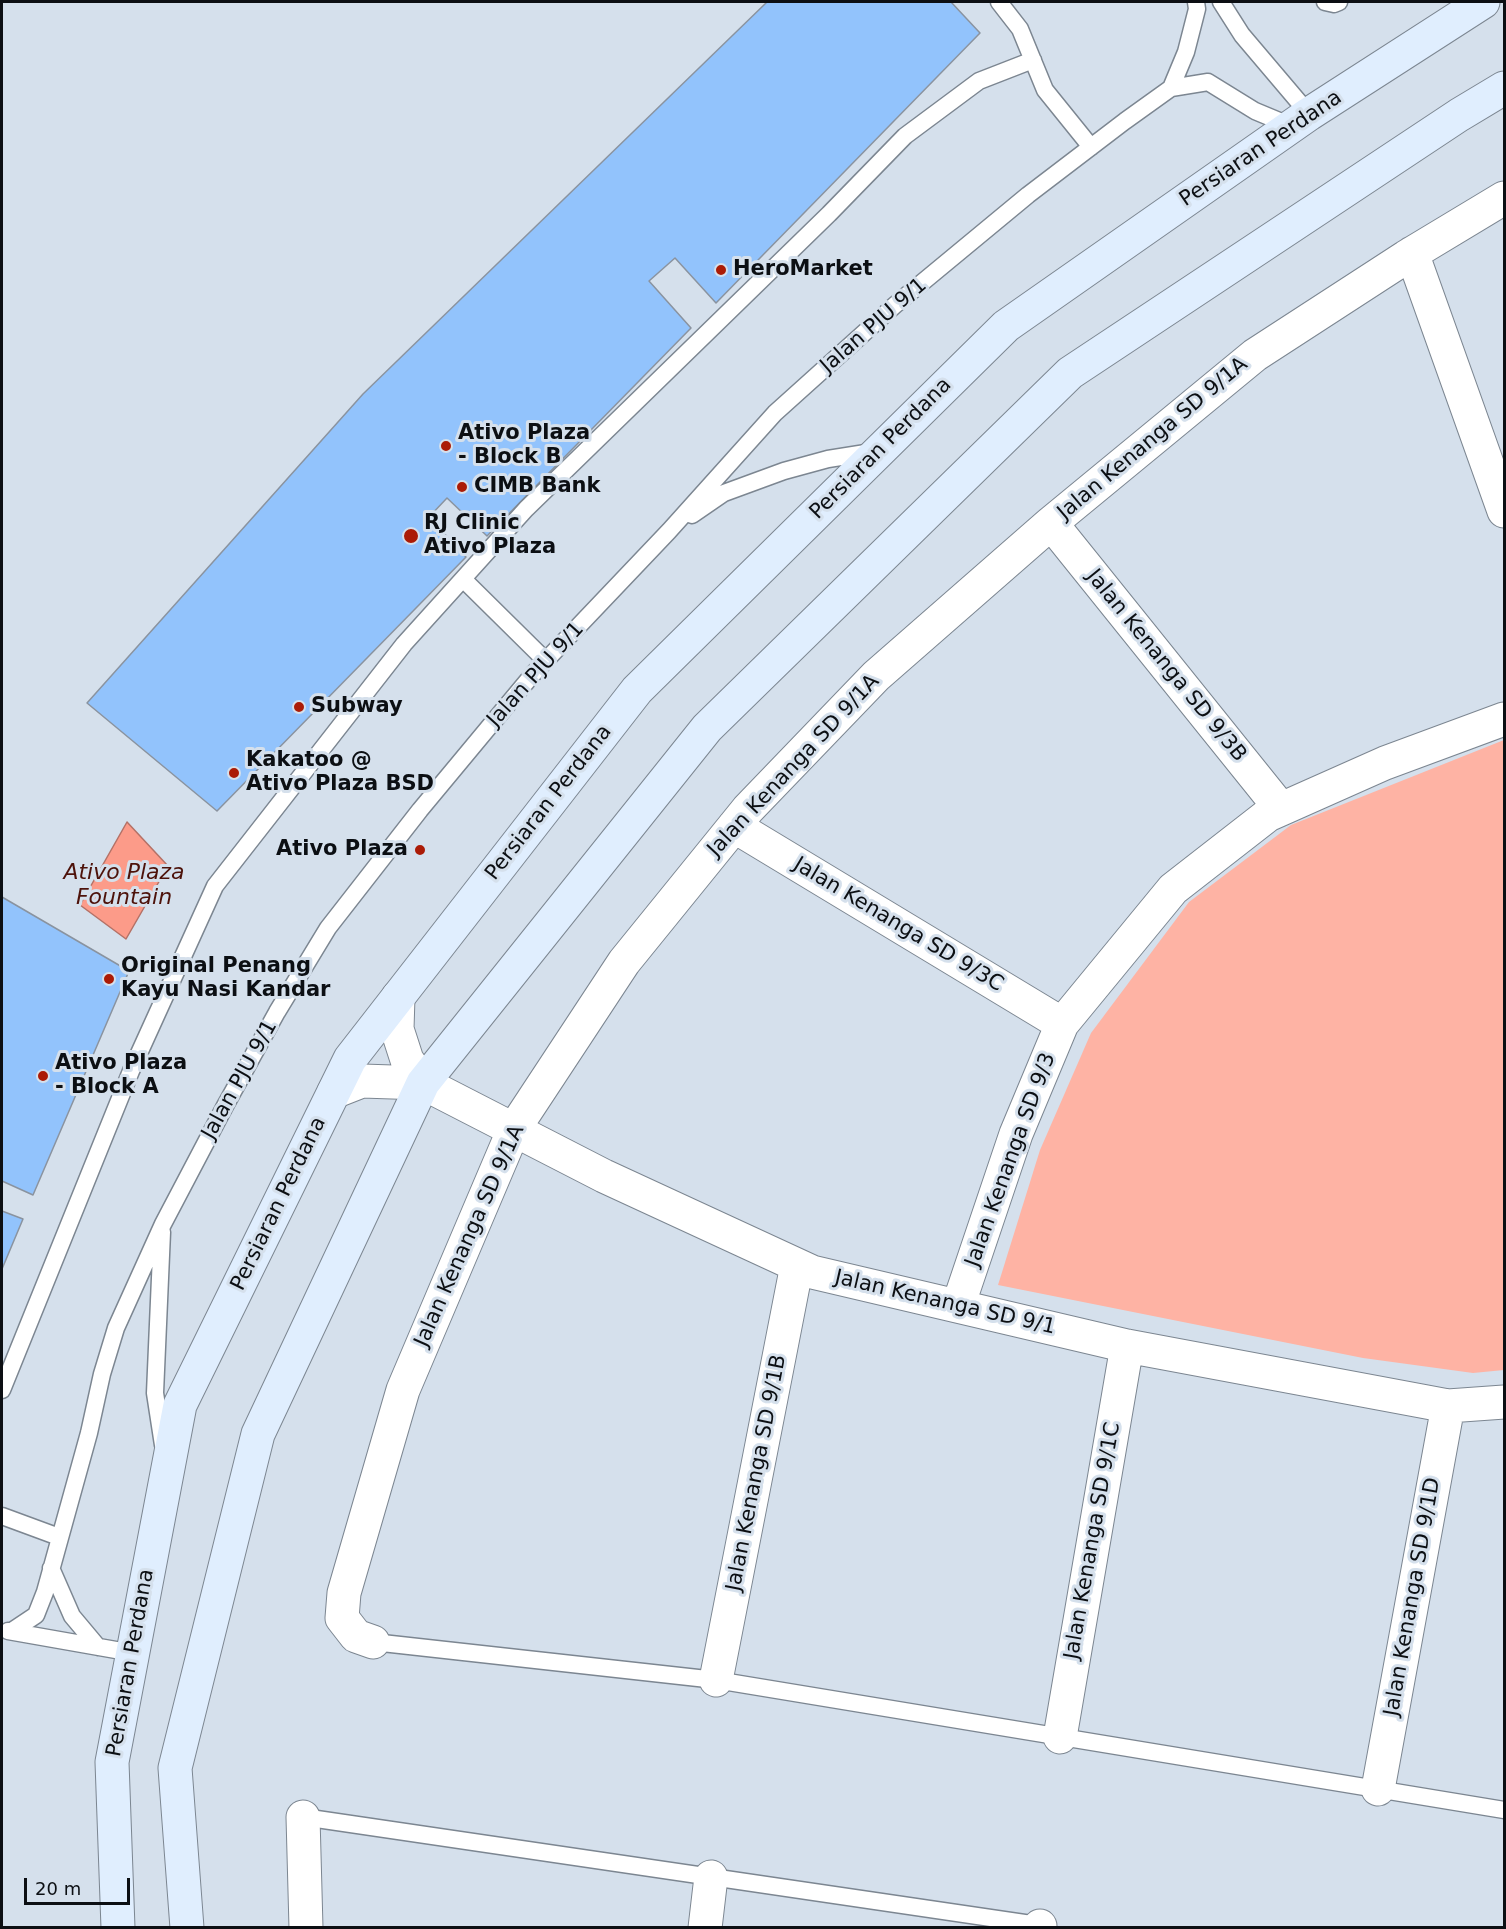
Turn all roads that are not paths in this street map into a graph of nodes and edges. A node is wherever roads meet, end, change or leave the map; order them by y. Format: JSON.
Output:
{"nodes":[{"id":1,"x":999,"y":2,"type":"edge"},
{"id":2,"x":1196,"y":2,"type":"edge"},
{"id":3,"x":1221,"y":2,"type":"edge"},
{"id":4,"x":1325,"y":2,"type":"edge"},
{"id":5,"x":1339,"y":2,"type":"edge"},
{"id":6,"x":1483,"y":2,"type":"edge"},
{"id":7,"x":1033,"y":60,"type":"junction"},
{"id":8,"x":1171,"y":88,"type":"junction"},
{"id":9,"x":1504,"y":88,"type":"edge"},
{"id":10,"x":1300,"y":120,"type":"junction"},
{"id":11,"x":1091,"y":147,"type":"junction"},
{"id":12,"x":1504,"y":198,"type":"edge"},
{"id":13,"x":1412,"y":253,"type":"junction"},
{"id":14,"x":879,"y":450,"type":"junction"},
{"id":15,"x":1504,"y":511,"type":"edge"},
{"id":16,"x":1051,"y":523,"type":"junction"},
{"id":17,"x":669,"y":531,"type":"junction"},
{"id":18,"x":463,"y":579,"type":"junction"},
{"id":19,"x":546,"y":662,"type":"junction"},
{"id":20,"x":1504,"y":718,"type":"edge"},
{"id":21,"x":1281,"y":809,"type":"junction"},
{"id":22,"x":734,"y":826,"type":"junction"},
{"id":23,"x":398,"y":997,"type":"junction"},
{"id":24,"x":1062,"y":1024,"type":"junction"},
{"id":25,"x":423,"y":1083,"type":"junction"},
{"id":26,"x":334,"y":1092,"type":"junction"},
{"id":27,"x":514,"y":1129,"type":"junction"},
{"id":28,"x":163,"y":1224,"type":"junction"},
{"id":29,"x":797,"y":1265,"type":"junction"},
{"id":30,"x":958,"y":1306,"type":"junction"},
{"id":31,"x":1127,"y":1346,"type":"junction"},
{"id":32,"x":2,"y":1390,"type":"edge"},
{"id":33,"x":1504,"y":1402,"type":"edge"},
{"id":34,"x":1448,"y":1406,"type":"junction"},
{"id":35,"x":167,"y":1473,"type":"junction"},
{"id":36,"x":2,"y":1516,"type":"edge"},
{"id":37,"x":59,"y":1538,"type":"junction"},
{"id":38,"x":51,"y":1568,"type":"junction"},
{"id":39,"x":7,"y":1631,"type":"edge"},
{"id":40,"x":373,"y":1642,"type":"joint"},
{"id":41,"x":98,"y":1647,"type":"junction"},
{"id":42,"x":132,"y":1653,"type":"junction"},
{"id":43,"x":716,"y":1680,"type":"junction"},
{"id":44,"x":1060,"y":1737,"type":"junction"},
{"id":45,"x":1378,"y":1789,"type":"junction"},
{"id":46,"x":1504,"y":1810,"type":"edge"},
{"id":47,"x":303,"y":1817,"type":"joint"},
{"id":48,"x":711,"y":1877,"type":"junction"},
{"id":49,"x":1044,"y":1927,"type":"edge"},
{"id":50,"x":118,"y":1928,"type":"edge"},
{"id":51,"x":187,"y":1928,"type":"edge"},
{"id":52,"x":306,"y":1928,"type":"edge"},
{"id":53,"x":705,"y":1928,"type":"edge"}],
"edges":[{"from":1,"to":7,"type":"lane"},
{"from":2,"to":8,"type":"lane"},
{"from":3,"to":10,"type":"lane"},
{"from":4,"to":5,"type":"lane"},
{"from":6,"to":10,"type":"main road","name":"Persiaran Perdana"},
{"from":7,"to":11,"type":"lane"},
{"from":7,"to":18,"type":"lane"},
{"from":8,"to":10,"type":"lane","name":"Jalan PJU 9/1"},
{"from":8,"to":11,"type":"lane","name":"Jalan PJU 9/1"},
{"from":9,"to":25,"type":"main road"},
{"from":10,"to":14,"type":"main road","name":"Persiaran Perdana"},
{"from":11,"to":17,"type":"lane","name":"Jalan PJU 9/1"},
{"from":12,"to":13,"type":"street","name":"Jalan Kenanga SD 9/1A"},
{"from":13,"to":15,"type":"street"},
{"from":13,"to":16,"type":"street","name":"Jalan Kenanga SD 9/1A"},
{"from":14,"to":17,"type":"lane"},
{"from":14,"to":23,"type":"main road","name":"Persiaran Perdana"},
{"from":16,"to":21,"type":"street","name":"Jalan Kenanga SD 9/3B"},
{"from":16,"to":22,"type":"street","name":"Jalan Kenanga SD 9/1A"},
{"from":17,"to":19,"type":"lane","name":"Jalan PJU 9/1"},
{"from":18,"to":19,"type":"lane"},
{"from":18,"to":32,"type":"lane"},
{"from":19,"to":28,"type":"lane","name":"Jalan PJU 9/1"},
{"from":20,"to":21,"type":"street","name":"Jalan Kenanga SD 9/3"},
{"from":21,"to":24,"type":"street","name":"Jalan Kenanga SD 9/3"},
{"from":22,"to":24,"type":"street","name":"Jalan Kenanga SD 9/3C"},
{"from":22,"to":27,"type":"street","name":"Jalan Kenanga SD 9/1A"},
{"from":23,"to":25,"type":"street"},
{"from":23,"to":26,"type":"main road","name":"Persiaran Perdana"},
{"from":24,"to":30,"type":"street","name":"Jalan Kenanga SD 9/3"},
{"from":25,"to":26,"type":"street","name":"Jalan Kenanga SD 9/1"},
{"from":25,"to":27,"type":"street","name":"Jalan Kenanga SD 9/1"},
{"from":25,"to":51,"type":"main road"},
{"from":26,"to":35,"type":"main road","name":"Persiaran Perdana"},
{"from":27,"to":29,"type":"street","name":"Jalan Kenanga SD 9/1"},
{"from":27,"to":40,"type":"street","name":"Jalan Kenanga SD 9/1A"},
{"from":28,"to":35,"type":"lane"},
{"from":28,"to":37,"type":"lane","name":"Jalan PJU 9/1"},
{"from":29,"to":30,"type":"street","name":"Jalan Kenanga SD 9/1"},
{"from":29,"to":43,"type":"street","name":"Jalan Kenanga SD 9/1B"},
{"from":30,"to":31,"type":"street","name":"Jalan Kenanga SD 9/1"},
{"from":31,"to":34,"type":"street","name":"Jalan Kenanga SD 9/1"},
{"from":31,"to":44,"type":"street","name":"Jalan Kenanga SD 9/1C"},
{"from":33,"to":34,"type":"street","name":"Jalan Kenanga SD 9/1"},
{"from":34,"to":45,"type":"street","name":"Jalan Kenanga SD 9/1D"},
{"from":35,"to":42,"type":"main road","name":"Persiaran Perdana"},
{"from":36,"to":37,"type":"lane"},
{"from":37,"to":38,"type":"lane","name":"Jalan PJU 9/1"},
{"from":38,"to":39,"type":"lane","name":"Jalan PJU 9/1"},
{"from":38,"to":41,"type":"lane"},
{"from":39,"to":41,"type":"lane"},
{"from":40,"to":43,"type":"lane"},
{"from":41,"to":42,"type":"lane"},
{"from":42,"to":50,"type":"main road","name":"Persiaran Perdana"},
{"from":43,"to":44,"type":"lane"},
{"from":44,"to":45,"type":"lane"},
{"from":45,"to":46,"type":"lane"},
{"from":47,"to":48,"type":"lane"},
{"from":47,"to":52,"type":"street"},
{"from":48,"to":49,"type":"lane"},
{"from":48,"to":53,"type":"street"}]}
